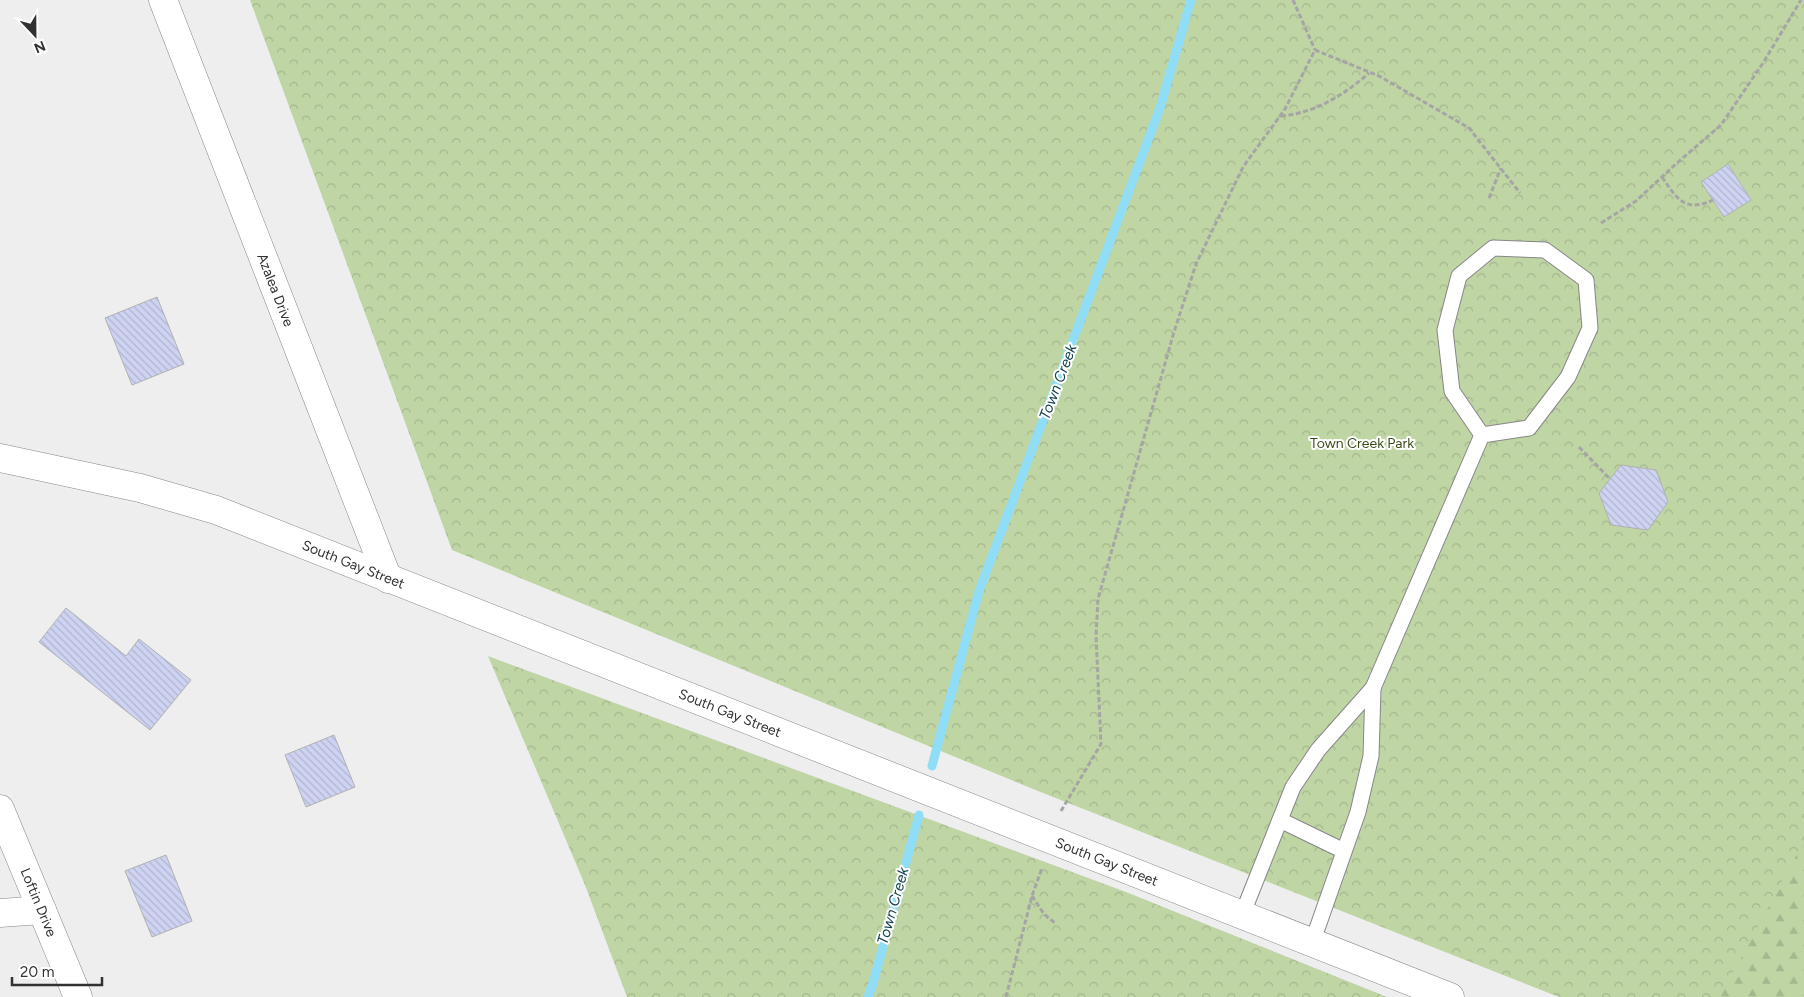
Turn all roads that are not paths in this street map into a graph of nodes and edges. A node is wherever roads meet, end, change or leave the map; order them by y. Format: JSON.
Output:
{"nodes":[{"id":1,"x":163,"y":0,"type":"edge"},
{"id":2,"x":1482,"y":435,"type":"junction"},
{"id":3,"x":0,"y":458,"type":"edge"},
{"id":4,"x":388,"y":579,"type":"junction"},
{"id":5,"x":1373,"y":688,"type":"junction"},
{"id":6,"x":0,"y":809,"type":"edge"},
{"id":7,"x":1280,"y":820,"type":"junction"},
{"id":8,"x":1344,"y":851,"type":"junction"},
{"id":9,"x":42,"y":910,"type":"junction"},
{"id":10,"x":0,"y":914,"type":"edge"},
{"id":11,"x":1242,"y":915,"type":"junction"},
{"id":12,"x":1312,"y":943,"type":"junction"},
{"id":13,"x":78,"y":997,"type":"edge"},
{"id":14,"x":1450,"y":997,"type":"edge"}],
"edges":[{"from":1,"to":4,"type":"street","name":"Azalea Drive"},
{"from":2,"to":2,"type":"lane"},
{"from":2,"to":5,"type":"lane"},
{"from":3,"to":4,"type":"street","name":"South Gay Street"},
{"from":4,"to":11,"type":"street","name":"South Gay Street"},
{"from":5,"to":7,"type":"lane"},
{"from":5,"to":8,"type":"lane"},
{"from":6,"to":9,"type":"street","name":"Loftin Drive"},
{"from":7,"to":8,"type":"lane"},
{"from":7,"to":11,"type":"lane"},
{"from":8,"to":12,"type":"lane"},
{"from":9,"to":10,"type":"street"},
{"from":9,"to":13,"type":"street","name":"Loftin Drive"},
{"from":11,"to":12,"type":"street","name":"South Gay Street"},
{"from":12,"to":14,"type":"street","name":"South Gay Street"}]}
